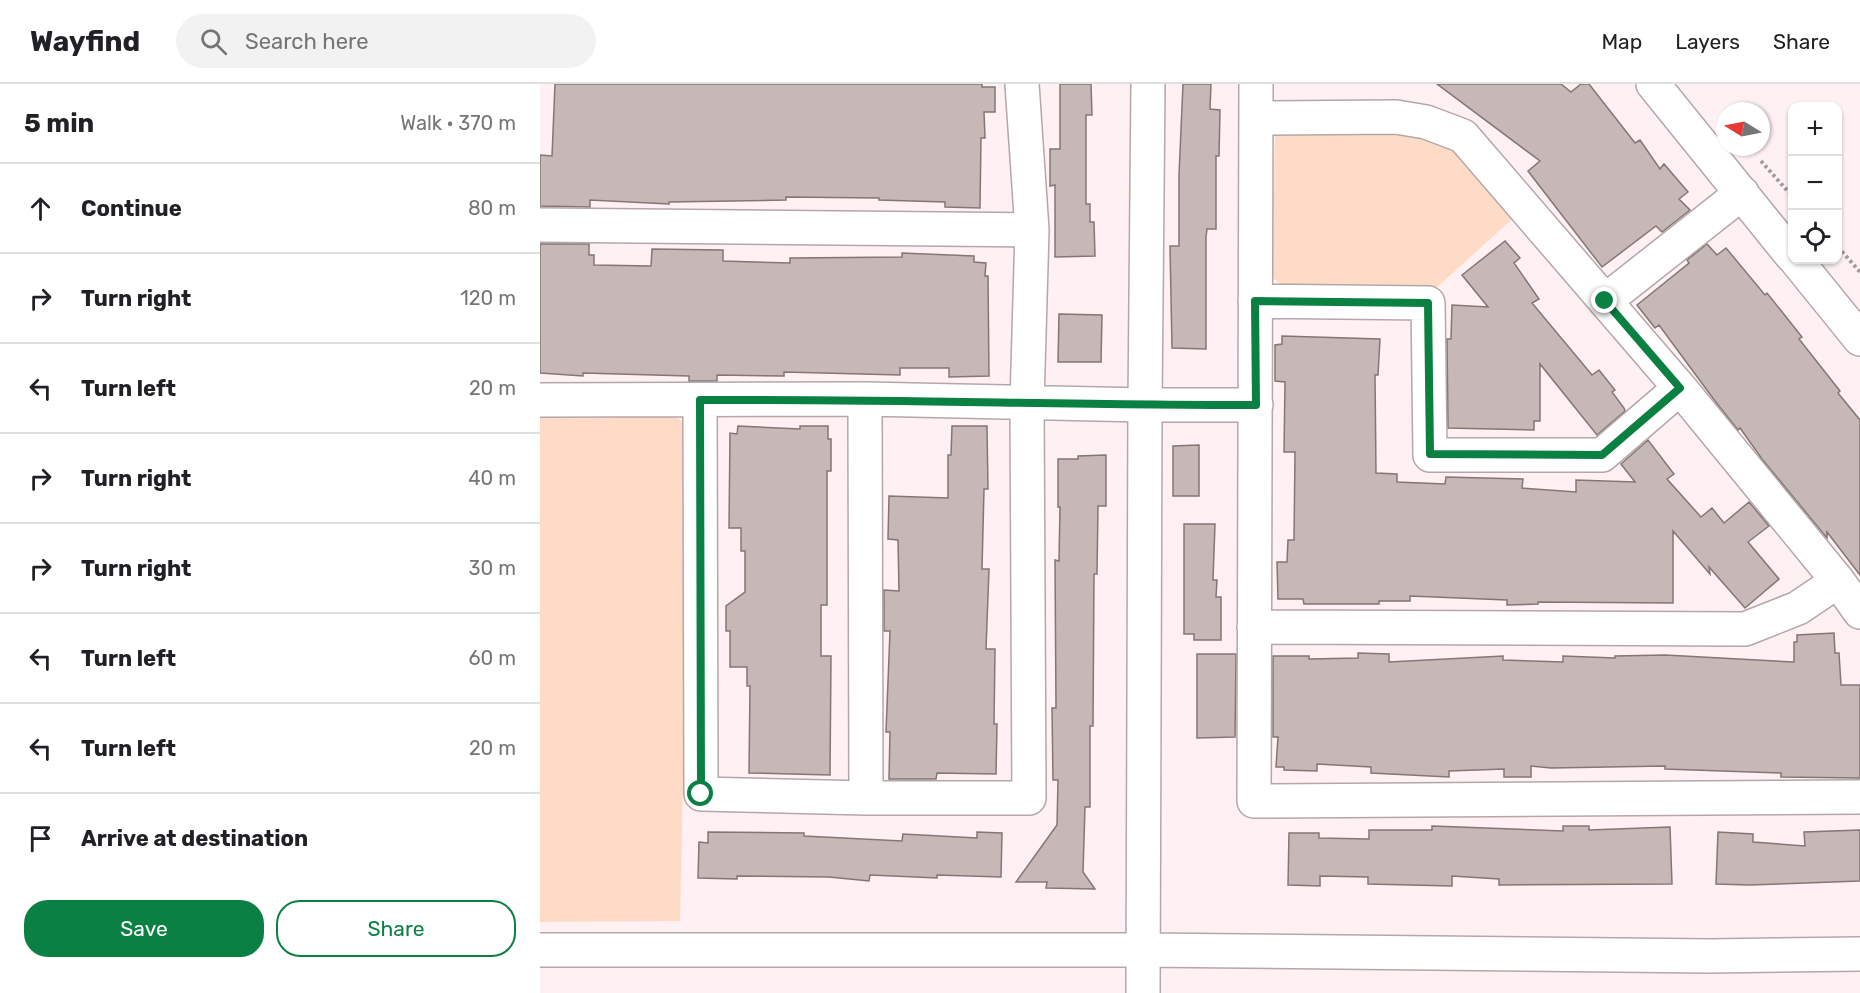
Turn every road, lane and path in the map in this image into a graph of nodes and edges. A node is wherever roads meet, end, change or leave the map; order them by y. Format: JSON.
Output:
{"nodes":[{"id":1,"x":1022,"y":84,"type":"edge"},
{"id":2,"x":1148,"y":84,"type":"edge"},
{"id":3,"x":1256,"y":84,"type":"edge"},
{"id":4,"x":1653,"y":84,"type":"edge"},
{"id":5,"x":1256,"y":118,"type":"junction"},
{"id":6,"x":1757,"y":156,"type":"edge"},
{"id":7,"x":1788,"y":191,"type":"edge"},
{"id":8,"x":1742,"y":193,"type":"junction"},
{"id":9,"x":540,"y":225,"type":"edge"},
{"id":10,"x":1032,"y":230,"type":"junction"},
{"id":11,"x":1788,"y":251,"type":"edge"},
{"id":12,"x":1842,"y":252,"type":"edge"},
{"id":13,"x":1799,"y":264,"type":"edge"},
{"id":14,"x":1860,"y":272,"type":"edge"},
{"id":15,"x":1255,"y":301,"type":"junction"},
{"id":16,"x":1605,"y":301,"type":"junction"},
{"id":17,"x":1860,"y":339,"type":"edge"},
{"id":18,"x":1680,"y":388,"type":"junction"},
{"id":19,"x":865,"y":399,"type":"junction"},
{"id":20,"x":540,"y":400,"type":"edge"},
{"id":21,"x":700,"y":400,"type":"junction"},
{"id":22,"x":1028,"y":403,"type":"junction"},
{"id":23,"x":1145,"y":405,"type":"junction"},
{"id":24,"x":1256,"y":405,"type":"junction"},
{"id":25,"x":1838,"y":581,"type":"junction"},
{"id":26,"x":1860,"y":612,"type":"edge"},
{"id":27,"x":1254,"y":627,"type":"junction"},
{"id":28,"x":1860,"y":797,"type":"edge"},
{"id":29,"x":866,"y":798,"type":"junction"},
{"id":30,"x":540,"y":950,"type":"edge"},
{"id":31,"x":1143,"y":950,"type":"junction"},
{"id":32,"x":1860,"y":954,"type":"edge"},
{"id":33,"x":1143,"y":993,"type":"edge"}],
"edges":[{"from":1,"to":10,"type":"street"},
{"from":2,"to":23,"type":"street"},
{"from":3,"to":5,"type":"street"},
{"from":4,"to":8,"type":"street"},
{"from":5,"to":15,"type":"street"},
{"from":5,"to":16,"type":"street"},
{"from":6,"to":7,"type":"path"},
{"from":8,"to":11,"type":"street"},
{"from":8,"to":16,"type":"street"},
{"from":9,"to":10,"type":"street"},
{"from":10,"to":22,"type":"street"},
{"from":12,"to":14,"type":"path"},
{"from":13,"to":17,"type":"street"},
{"from":15,"to":18,"type":"street"},
{"from":15,"to":24,"type":"street"},
{"from":16,"to":18,"type":"street"},
{"from":18,"to":25,"type":"street"},
{"from":19,"to":21,"type":"street"},
{"from":19,"to":22,"type":"street"},
{"from":19,"to":29,"type":"street"},
{"from":20,"to":21,"type":"street"},
{"from":21,"to":29,"type":"street"},
{"from":22,"to":23,"type":"street"},
{"from":22,"to":29,"type":"street"},
{"from":23,"to":24,"type":"street"},
{"from":23,"to":31,"type":"street"},
{"from":24,"to":27,"type":"street"},
{"from":25,"to":26,"type":"street"},
{"from":25,"to":27,"type":"street"},
{"from":27,"to":28,"type":"street"},
{"from":30,"to":31,"type":"street"},
{"from":31,"to":32,"type":"street"},
{"from":31,"to":33,"type":"street"}]}
